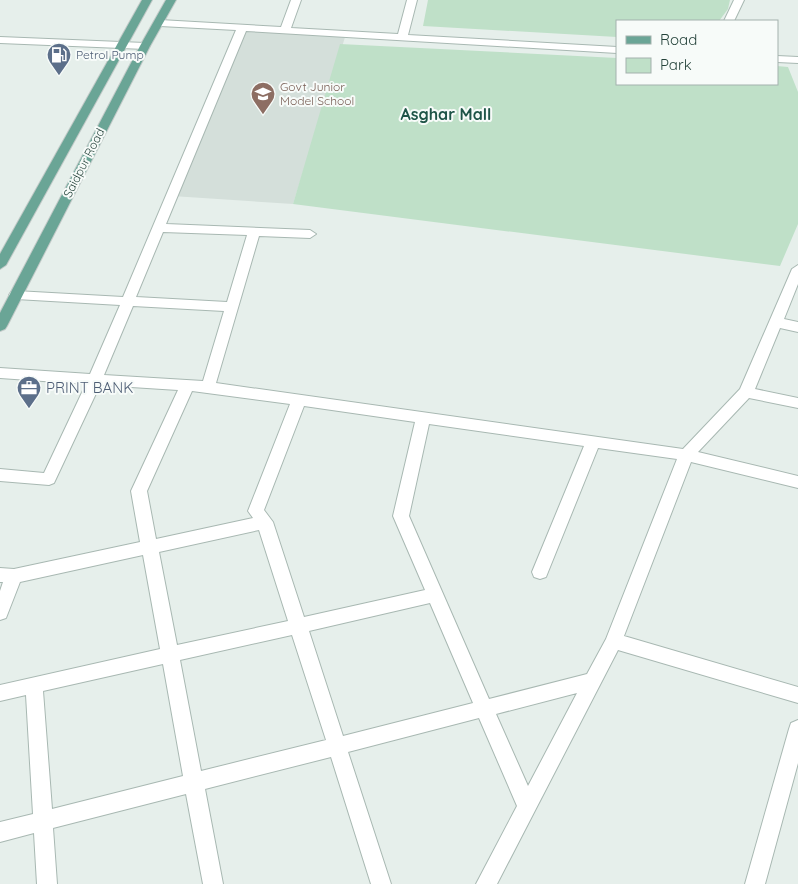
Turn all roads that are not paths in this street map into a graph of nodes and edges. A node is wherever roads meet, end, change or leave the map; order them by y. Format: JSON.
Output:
{"nodes":[{"id":1,"x":147,"y":0,"type":"edge"},
{"id":2,"x":171,"y":0,"type":"edge"},
{"id":3,"x":296,"y":0,"type":"edge"},
{"id":4,"x":412,"y":0,"type":"edge"},
{"id":5,"x":739,"y":0,"type":"edge"},
{"id":6,"x":730,"y":20,"type":"edge"},
{"id":7,"x":160,"y":22,"type":"junction"},
{"id":8,"x":242,"y":28,"type":"junction"},
{"id":9,"x":285,"y":30,"type":"junction"},
{"id":10,"x":402,"y":37,"type":"junction"},
{"id":11,"x":0,"y":40,"type":"edge"},
{"id":12,"x":122,"y":44,"type":"junction"},
{"id":13,"x":145,"y":46,"type":"junction"},
{"id":14,"x":616,"y":50,"type":"edge"},
{"id":15,"x":778,"y":59,"type":"edge"},
{"id":16,"x":798,"y":60,"type":"edge"},
{"id":17,"x":159,"y":228,"type":"junction"},
{"id":18,"x":254,"y":232,"type":"junction"},
{"id":19,"x":310,"y":234,"type":"dead end"},
{"id":20,"x":0,"y":265,"type":"edge"},
{"id":21,"x":798,"y":269,"type":"edge"},
{"id":22,"x":16,"y":295,"type":"junction"},
{"id":23,"x":128,"y":301,"type":"junction"},
{"id":24,"x":231,"y":307,"type":"junction"},
{"id":25,"x":4,"y":311,"type":"edge"},
{"id":26,"x":775,"y":322,"type":"junction"},
{"id":27,"x":0,"y":326,"type":"edge"},
{"id":28,"x":798,"y":327,"type":"edge"},
{"id":29,"x":0,"y":374,"type":"edge"},
{"id":30,"x":95,"y":380,"type":"junction"},
{"id":31,"x":187,"y":386,"type":"junction"},
{"id":32,"x":208,"y":387,"type":"junction"},
{"id":33,"x":746,"y":392,"type":"junction"},
{"id":34,"x":299,"y":400,"type":"junction"},
{"id":35,"x":798,"y":403,"type":"edge"},
{"id":36,"x":424,"y":418,"type":"junction"},
{"id":37,"x":593,"y":442,"type":"junction"},
{"id":38,"x":686,"y":455,"type":"junction"},
{"id":39,"x":0,"y":475,"type":"edge"},
{"id":40,"x":798,"y":482,"type":"edge"},
{"id":41,"x":264,"y":522,"type":"junction"},
{"id":42,"x":149,"y":546,"type":"junction"},
{"id":43,"x":540,"y":572,"type":"dead end"},
{"id":44,"x":7,"y":575,"type":"edge"},
{"id":45,"x":435,"y":595,"type":"junction"},
{"id":46,"x":0,"y":613,"type":"edge"},
{"id":47,"x":298,"y":626,"type":"junction"},
{"id":48,"x":614,"y":641,"type":"junction"},
{"id":49,"x":170,"y":655,"type":"junction"},
{"id":50,"x":593,"y":681,"type":"junction"},
{"id":51,"x":34,"y":685,"type":"junction"},
{"id":52,"x":0,"y":693,"type":"edge"},
{"id":53,"x":798,"y":695,"type":"edge"},
{"id":54,"x":484,"y":708,"type":"junction"},
{"id":55,"x":798,"y":729,"type":"edge"},
{"id":56,"x":336,"y":745,"type":"junction"},
{"id":57,"x":194,"y":782,"type":"junction"},
{"id":58,"x":526,"y":808,"type":"junction"},
{"id":59,"x":43,"y":821,"type":"junction"},
{"id":60,"x":0,"y":832,"type":"edge"},
{"id":61,"x":47,"y":884,"type":"edge"},
{"id":62,"x":213,"y":884,"type":"edge"},
{"id":63,"x":381,"y":884,"type":"edge"},
{"id":64,"x":486,"y":884,"type":"edge"},
{"id":65,"x":755,"y":884,"type":"edge"}],
"edges":[{"from":1,"to":12,"type":"main road","name":"Saidpur Road"},
{"from":2,"to":7,"type":"main road","name":"Saidpur Road"},
{"from":3,"to":9,"type":"street"},
{"from":4,"to":10,"type":"street"},
{"from":5,"to":6,"type":"street"},
{"from":7,"to":8,"type":"street"},
{"from":7,"to":13,"type":"main road","name":"Saidpur Road"},
{"from":8,"to":9,"type":"street"},
{"from":8,"to":17,"type":"street"},
{"from":9,"to":10,"type":"street"},
{"from":10,"to":14,"type":"street"},
{"from":11,"to":12,"type":"street"},
{"from":12,"to":13,"type":"street"},
{"from":12,"to":20,"type":"main road","name":"Saidpur Road"},
{"from":13,"to":22,"type":"main road","name":"Saidpur Road"},
{"from":15,"to":16,"type":"street"},
{"from":17,"to":18,"type":"street"},
{"from":17,"to":23,"type":"street"},
{"from":18,"to":19,"type":"street"},
{"from":18,"to":24,"type":"street"},
{"from":21,"to":26,"type":"street"},
{"from":22,"to":23,"type":"street"},
{"from":22,"to":25,"type":"main road","name":"Saidpur Road"},
{"from":23,"to":24,"type":"street"},
{"from":23,"to":30,"type":"street"},
{"from":24,"to":32,"type":"street"},
{"from":25,"to":27,"type":"main road","name":"Saidpur Road"},
{"from":26,"to":28,"type":"street"},
{"from":26,"to":33,"type":"street"},
{"from":29,"to":30,"type":"street"},
{"from":30,"to":31,"type":"street"},
{"from":30,"to":39,"type":"street"},
{"from":31,"to":32,"type":"street"},
{"from":31,"to":42,"type":"street"},
{"from":32,"to":34,"type":"street"},
{"from":33,"to":35,"type":"street"},
{"from":33,"to":38,"type":"street"},
{"from":34,"to":36,"type":"street"},
{"from":34,"to":41,"type":"street"},
{"from":36,"to":37,"type":"street"},
{"from":36,"to":45,"type":"street"},
{"from":37,"to":38,"type":"street"},
{"from":37,"to":43,"type":"street"},
{"from":38,"to":40,"type":"street"},
{"from":38,"to":48,"type":"street"},
{"from":41,"to":42,"type":"street"},
{"from":41,"to":47,"type":"street"},
{"from":42,"to":44,"type":"street"},
{"from":42,"to":49,"type":"street"},
{"from":44,"to":46,"type":"street"},
{"from":45,"to":47,"type":"street"},
{"from":45,"to":54,"type":"street"},
{"from":47,"to":49,"type":"street"},
{"from":47,"to":56,"type":"street"},
{"from":48,"to":50,"type":"street"},
{"from":48,"to":53,"type":"street"},
{"from":49,"to":51,"type":"street"},
{"from":49,"to":57,"type":"street"},
{"from":50,"to":54,"type":"street"},
{"from":50,"to":58,"type":"street"},
{"from":51,"to":52,"type":"street"},
{"from":51,"to":59,"type":"street"},
{"from":54,"to":56,"type":"street"},
{"from":54,"to":58,"type":"street"},
{"from":55,"to":65,"type":"street"},
{"from":56,"to":57,"type":"street"},
{"from":56,"to":63,"type":"street"},
{"from":57,"to":59,"type":"street"},
{"from":57,"to":62,"type":"street"},
{"from":58,"to":64,"type":"street"},
{"from":59,"to":60,"type":"street"},
{"from":59,"to":61,"type":"street"}]}
